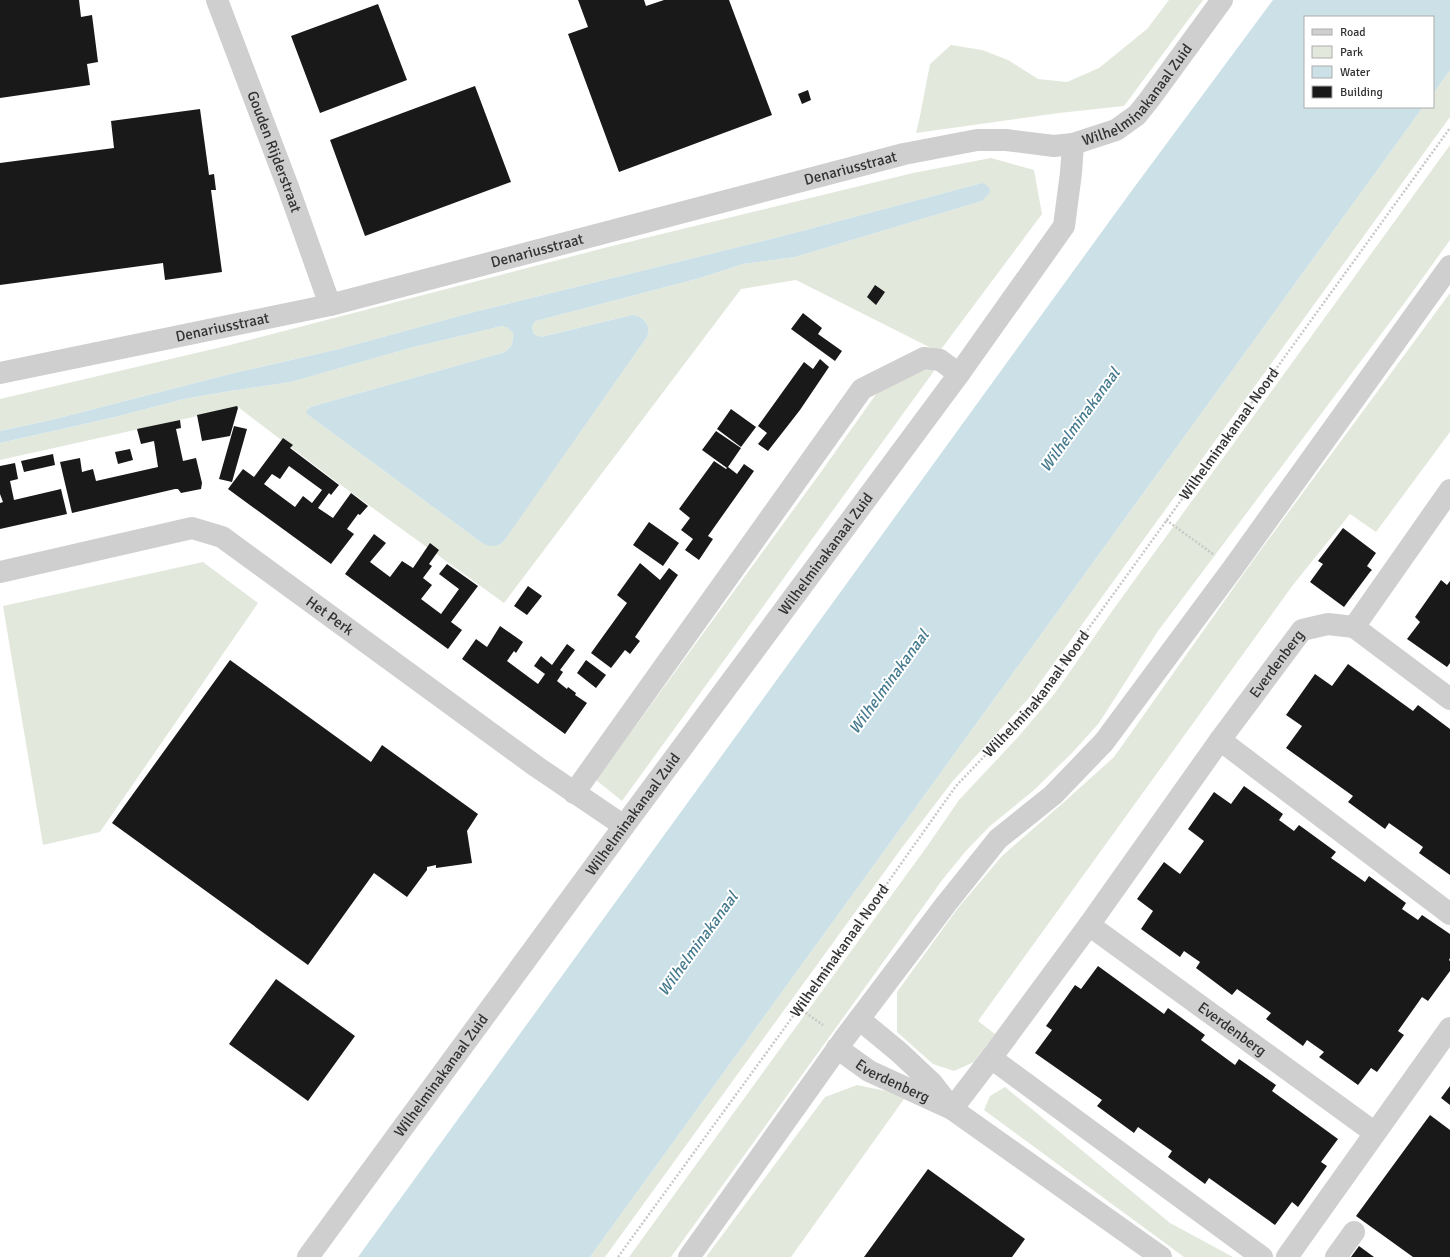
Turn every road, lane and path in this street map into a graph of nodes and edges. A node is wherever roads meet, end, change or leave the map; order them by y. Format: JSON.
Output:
{"nodes":[{"id":1,"x":217,"y":0,"type":"edge"},
{"id":2,"x":1222,"y":0,"type":"edge"},
{"id":3,"x":1450,"y":128,"type":"edge"},
{"id":4,"x":1073,"y":144,"type":"junction"},
{"id":5,"x":1450,"y":266,"type":"edge"},
{"id":6,"x":330,"y":305,"type":"junction"},
{"id":7,"x":0,"y":373,"type":"edge"},
{"id":8,"x":959,"y":374,"type":"junction"},
{"id":9,"x":1450,"y":490,"type":"edge"},
{"id":10,"x":1166,"y":520,"type":"junction"},
{"id":11,"x":1233,"y":568,"type":"junction"},
{"id":12,"x":0,"y":572,"type":"edge"},
{"id":13,"x":1354,"y":628,"type":"junction"},
{"id":14,"x":1450,"y":699,"type":"edge"},
{"id":15,"x":1220,"y":740,"type":"junction"},
{"id":16,"x":574,"y":792,"type":"junction"},
{"id":17,"x":624,"y":826,"type":"junction"},
{"id":18,"x":1450,"y":914,"type":"edge"},
{"id":19,"x":1089,"y":925,"type":"junction"},
{"id":20,"x":799,"y":1008,"type":"junction"},
{"id":21,"x":859,"y":1019,"type":"junction"},
{"id":22,"x":1450,"y":1028,"type":"edge"},
{"id":23,"x":840,"y":1044,"type":"junction"},
{"id":24,"x":991,"y":1058,"type":"junction"},
{"id":25,"x":952,"y":1109,"type":"junction"},
{"id":26,"x":1375,"y":1133,"type":"junction"},
{"id":27,"x":1354,"y":1232,"type":"dead end"},
{"id":28,"x":308,"y":1257,"type":"edge"},
{"id":29,"x":618,"y":1257,"type":"edge"},
{"id":30,"x":689,"y":1257,"type":"edge"},
{"id":31,"x":1161,"y":1257,"type":"edge"},
{"id":32,"x":1262,"y":1257,"type":"edge"},
{"id":33,"x":1287,"y":1257,"type":"edge"},
{"id":34,"x":1336,"y":1257,"type":"edge"}],
"edges":[{"from":1,"to":6,"type":"street","name":"Gouden Rijderstraat"},
{"from":2,"to":4,"type":"street","name":"Wilhelminakanaal Zuid"},
{"from":3,"to":10,"type":"path","name":"Wilhelminakanaal Noord"},
{"from":4,"to":6,"type":"street","name":"Denariusstraat"},
{"from":4,"to":8,"type":"street","name":"Wilhelminakanaal Zuid"},
{"from":5,"to":11,"type":"street"},
{"from":6,"to":7,"type":"street","name":"Denariusstraat"},
{"from":8,"to":16,"type":"street"},
{"from":8,"to":17,"type":"street","name":"Wilhelminakanaal Zuid"},
{"from":9,"to":13,"type":"street"},
{"from":10,"to":11,"type":"path"},
{"from":10,"to":20,"type":"path","name":"Wilhelminakanaal Noord"},
{"from":11,"to":21,"type":"street"},
{"from":12,"to":16,"type":"street","name":"Het Perk"},
{"from":13,"to":14,"type":"street","name":"Everdenberg"},
{"from":13,"to":15,"type":"street","name":"Everdenberg"},
{"from":15,"to":18,"type":"street"},
{"from":15,"to":19,"type":"street","name":"Everdenberg"},
{"from":16,"to":17,"type":"street","name":"Het Perk"},
{"from":17,"to":28,"type":"street","name":"Wilhelminakanaal Zuid"},
{"from":19,"to":24,"type":"street","name":"Everdenberg"},
{"from":19,"to":26,"type":"street","name":"Everdenberg"},
{"from":20,"to":23,"type":"path"},
{"from":20,"to":29,"type":"path","name":"Wilhelminakanaal Noord"},
{"from":21,"to":23,"type":"street"},
{"from":21,"to":25,"type":"street","name":"Everdenberg"},
{"from":22,"to":26,"type":"street"},
{"from":23,"to":25,"type":"street","name":"Everdenberg"},
{"from":23,"to":30,"type":"street"},
{"from":24,"to":25,"type":"street","name":"Everdenberg"},
{"from":24,"to":32,"type":"street"},
{"from":25,"to":31,"type":"street","name":"Everdenberg"},
{"from":26,"to":33,"type":"street"},
{"from":27,"to":34,"type":"street"}]}
